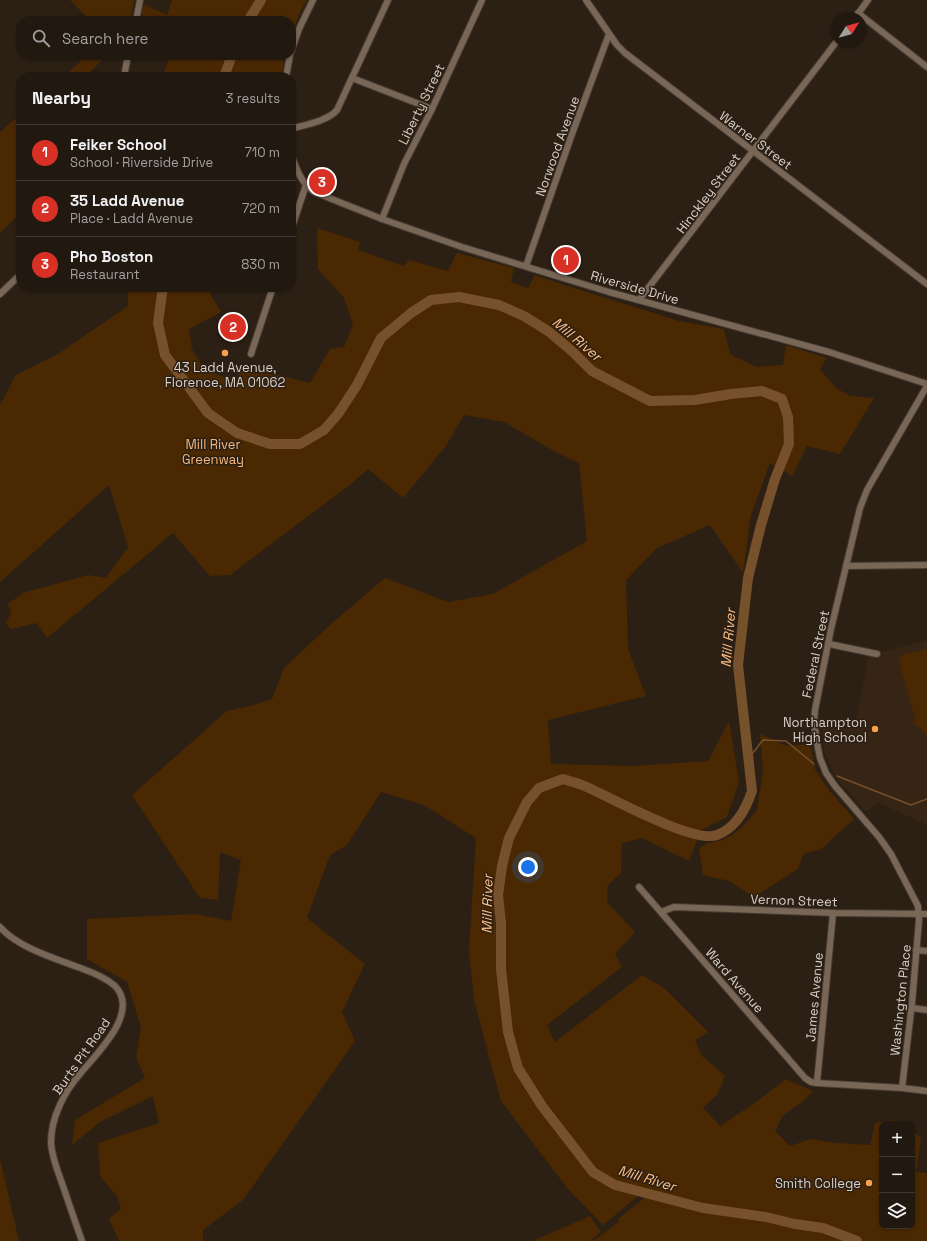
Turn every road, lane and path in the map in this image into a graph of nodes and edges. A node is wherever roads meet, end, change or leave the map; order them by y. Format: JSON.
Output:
{"nodes":[{"id":1,"x":140,"y":0,"type":"edge"},
{"id":2,"x":313,"y":0,"type":"edge"},
{"id":3,"x":388,"y":0,"type":"edge"},
{"id":4,"x":482,"y":0,"type":"edge"},
{"id":5,"x":586,"y":0,"type":"edge"},
{"id":6,"x":868,"y":0,"type":"edge"},
{"id":7,"x":858,"y":12,"type":"edge"},
{"id":8,"x":137,"y":16,"type":"edge"},
{"id":9,"x":867,"y":23,"type":"edge"},
{"id":10,"x":609,"y":34,"type":"junction"},
{"id":11,"x":296,"y":38,"type":"edge"},
{"id":12,"x":832,"y":48,"type":"edge"},
{"id":13,"x":127,"y":60,"type":"edge"},
{"id":14,"x":289,"y":60,"type":"edge"},
{"id":15,"x":927,"y":67,"type":"edge"},
{"id":16,"x":125,"y":72,"type":"edge"},
{"id":17,"x":287,"y":72,"type":"edge"},
{"id":18,"x":352,"y":78,"type":"junction"},
{"id":19,"x":432,"y":109,"type":"junction"},
{"id":20,"x":296,"y":127,"type":"edge"},
{"id":21,"x":753,"y":151,"type":"junction"},
{"id":22,"x":296,"y":167,"type":"edge"},
{"id":23,"x":306,"y":185,"type":"junction"},
{"id":24,"x":296,"y":215,"type":"edge"},
{"id":25,"x":382,"y":219,"type":"junction"},
{"id":26,"x":526,"y":266,"type":"junction"},
{"id":27,"x":16,"y":279,"type":"edge"},
{"id":28,"x":927,"y":284,"type":"edge"},
{"id":29,"x":271,"y":292,"type":"edge"},
{"id":30,"x":0,"y":294,"type":"edge"},
{"id":31,"x":639,"y":300,"type":"junction"},
{"id":32,"x":251,"y":354,"type":"dead end"},
{"id":33,"x":927,"y":385,"type":"edge"},
{"id":34,"x":927,"y":565,"type":"edge"},
{"id":35,"x":846,"y":566,"type":"junction"},
{"id":36,"x":829,"y":644,"type":"junction"},
{"id":37,"x":877,"y":654,"type":"dead end"},
{"id":38,"x":639,"y":887,"type":"dead end"},
{"id":39,"x":661,"y":912,"type":"junction"},
{"id":40,"x":833,"y":913,"type":"junction"},
{"id":41,"x":927,"y":914,"type":"edge"},
{"id":42,"x":919,"y":915,"type":"junction"},
{"id":43,"x":0,"y":927,"type":"edge"},
{"id":44,"x":916,"y":950,"type":"junction"},
{"id":45,"x":927,"y":951,"type":"edge"},
{"id":46,"x":912,"y":1008,"type":"junction"},
{"id":47,"x":927,"y":1010,"type":"edge"},
{"id":48,"x":817,"y":1083,"type":"junction"},
{"id":49,"x":902,"y":1088,"type":"junction"},
{"id":50,"x":927,"y":1091,"type":"edge"},
{"id":51,"x":82,"y":1241,"type":"edge"}],
"edges":[{"from":1,"to":8,"type":"street"},
{"from":2,"to":11,"type":"street"},
{"from":3,"to":18,"type":"street"},
{"from":4,"to":19,"type":"street","name":"Liberty Street"},
{"from":5,"to":10,"type":"street","name":"Warner Street"},
{"from":6,"to":7,"type":"street"},
{"from":9,"to":15,"type":"street"},
{"from":10,"to":21,"type":"street","name":"Warner Street"},
{"from":10,"to":26,"type":"street","name":"Norwood Avenue"},
{"from":12,"to":21,"type":"street","name":"Hinckley Street"},
{"from":13,"to":16,"type":"street"},
{"from":14,"to":17,"type":"street"},
{"from":18,"to":19,"type":"street"},
{"from":18,"to":20,"type":"street"},
{"from":19,"to":25,"type":"street","name":"Liberty Street"},
{"from":21,"to":28,"type":"street","name":"Warner Street"},
{"from":21,"to":31,"type":"street","name":"Hinckley Street"},
{"from":22,"to":23,"type":"street","name":"Riverside Drive"},
{"from":23,"to":24,"type":"street"},
{"from":23,"to":25,"type":"street","name":"Riverside Drive"},
{"from":25,"to":26,"type":"street","name":"Riverside Drive"},
{"from":26,"to":31,"type":"street","name":"Riverside Drive"},
{"from":27,"to":30,"type":"street"},
{"from":29,"to":32,"type":"street"},
{"from":31,"to":33,"type":"street","name":"Riverside Drive"},
{"from":33,"to":35,"type":"street","name":"Federal Street"},
{"from":34,"to":35,"type":"street"},
{"from":35,"to":36,"type":"street","name":"Federal Street"},
{"from":36,"to":37,"type":"street"},
{"from":36,"to":42,"type":"street","name":"Federal Street"},
{"from":38,"to":39,"type":"street","name":"Ward Avenue"},
{"from":39,"to":40,"type":"street","name":"Vernon Street"},
{"from":39,"to":48,"type":"street","name":"Ward Avenue"},
{"from":40,"to":42,"type":"street","name":"Vernon Street"},
{"from":40,"to":48,"type":"street","name":"James Avenue"},
{"from":41,"to":42,"type":"street","name":"Vernon Street"},
{"from":42,"to":44,"type":"street","name":"Washington Place"},
{"from":43,"to":51,"type":"street","name":"Burts Pit Road"},
{"from":44,"to":45,"type":"street"},
{"from":44,"to":46,"type":"street","name":"Washington Place"},
{"from":46,"to":47,"type":"street"},
{"from":46,"to":49,"type":"street","name":"Washington Place"},
{"from":48,"to":49,"type":"street"},
{"from":49,"to":50,"type":"street"}]}
